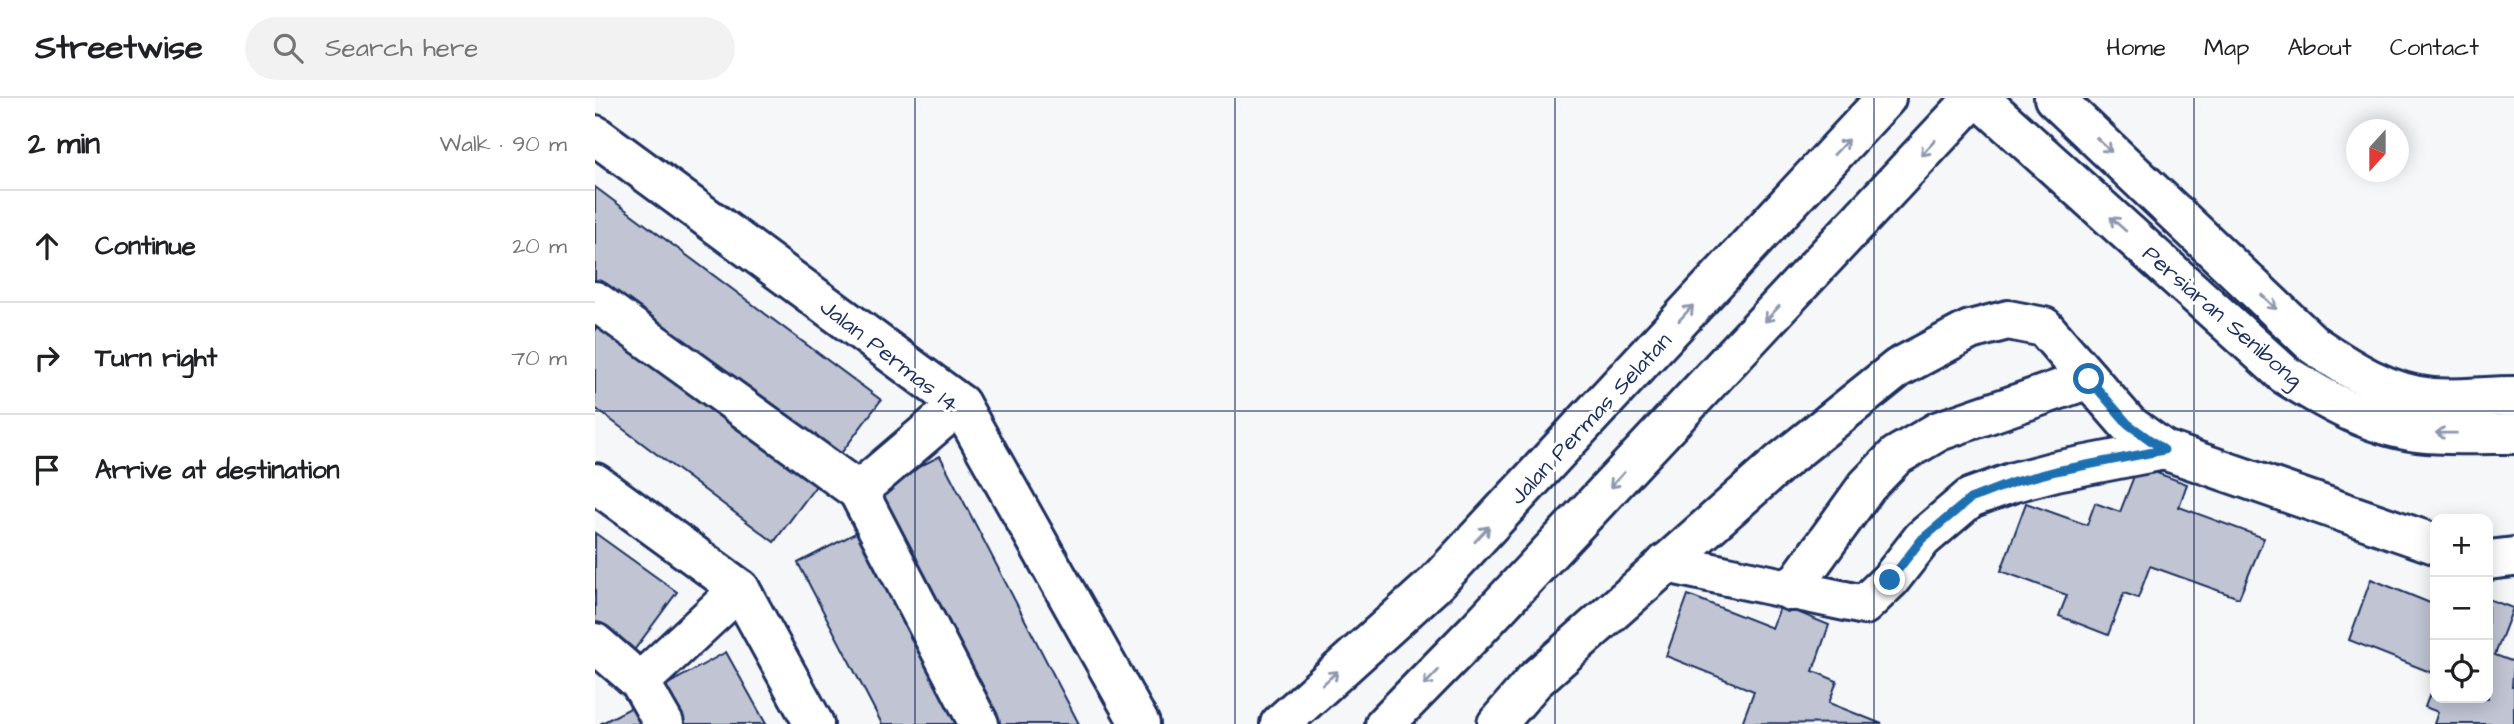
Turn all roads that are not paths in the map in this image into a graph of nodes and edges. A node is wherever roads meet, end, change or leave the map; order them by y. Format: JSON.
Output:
{"nodes":[{"id":1,"x":1886,"y":98,"type":"edge"},
{"id":2,"x":1977,"y":98,"type":"edge"},
{"id":3,"x":2054,"y":98,"type":"edge"},
{"id":4,"x":595,"y":135,"type":"edge"},
{"id":5,"x":595,"y":301,"type":"edge"},
{"id":6,"x":2089,"y":379,"type":"junction"},
{"id":7,"x":2514,"y":396,"type":"edge"},
{"id":8,"x":960,"y":404,"type":"junction"},
{"id":9,"x":2514,"y":434,"type":"edge"},
{"id":10,"x":2164,"y":450,"type":"junction"},
{"id":11,"x":595,"y":483,"type":"edge"},
{"id":12,"x":858,"y":491,"type":"junction"},
{"id":13,"x":2430,"y":542,"type":"edge"},
{"id":14,"x":2514,"y":557,"type":"edge"},
{"id":15,"x":2493,"y":559,"type":"edge"},
{"id":16,"x":1667,"y":563,"type":"junction"},
{"id":17,"x":1435,"y":584,"type":"junction"},
{"id":18,"x":740,"y":589,"type":"junction"},
{"id":19,"x":1791,"y":591,"type":"junction"},
{"id":20,"x":1476,"y":631,"type":"junction"},
{"id":21,"x":595,"y":643,"type":"edge"},
{"id":22,"x":640,"y":682,"type":"junction"},
{"id":23,"x":664,"y":724,"type":"edge"},
{"id":24,"x":814,"y":724,"type":"edge"},
{"id":25,"x":979,"y":724,"type":"edge"},
{"id":26,"x":1140,"y":724,"type":"edge"},
{"id":27,"x":1280,"y":724,"type":"edge"},
{"id":28,"x":1385,"y":724,"type":"edge"},
{"id":29,"x":1497,"y":724,"type":"edge"}],
"edges":[{"from":17,"to":1,"type":"street","name":"Jalan Permas Selatan","one_way":true},
{"from":9,"to":2,"type":"street","name":"Persiaran Senibong","one_way":true},
{"from":2,"to":20,"type":"street","one_way":true},
{"from":3,"to":7,"type":"street","name":"Persiaran Senibong","one_way":true},
{"from":4,"to":8,"type":"street","name":"Jalan Permas 14"},
{"from":5,"to":12,"type":"street"},
{"from":6,"to":10,"type":"street"},
{"from":6,"to":16,"type":"street"},
{"from":6,"to":19,"type":"street"},
{"from":8,"to":12,"type":"street"},
{"from":8,"to":26,"type":"street","name":"Jalan Permas 14"},
{"from":10,"to":13,"type":"street"},
{"from":10,"to":19,"type":"street"},
{"from":11,"to":18,"type":"street"},
{"from":12,"to":25,"type":"street"},
{"from":14,"to":15,"type":"street"},
{"from":16,"to":19,"type":"street"},
{"from":16,"to":29,"type":"street"},
{"from":17,"to":20,"type":"street"},
{"from":27,"to":17,"type":"street","name":"Jalan Permas Selatan","one_way":true},
{"from":18,"to":22,"type":"street"},
{"from":18,"to":24,"type":"street"},
{"from":20,"to":28,"type":"street","one_way":true},
{"from":21,"to":22,"type":"street"},
{"from":22,"to":23,"type":"street"}]}
